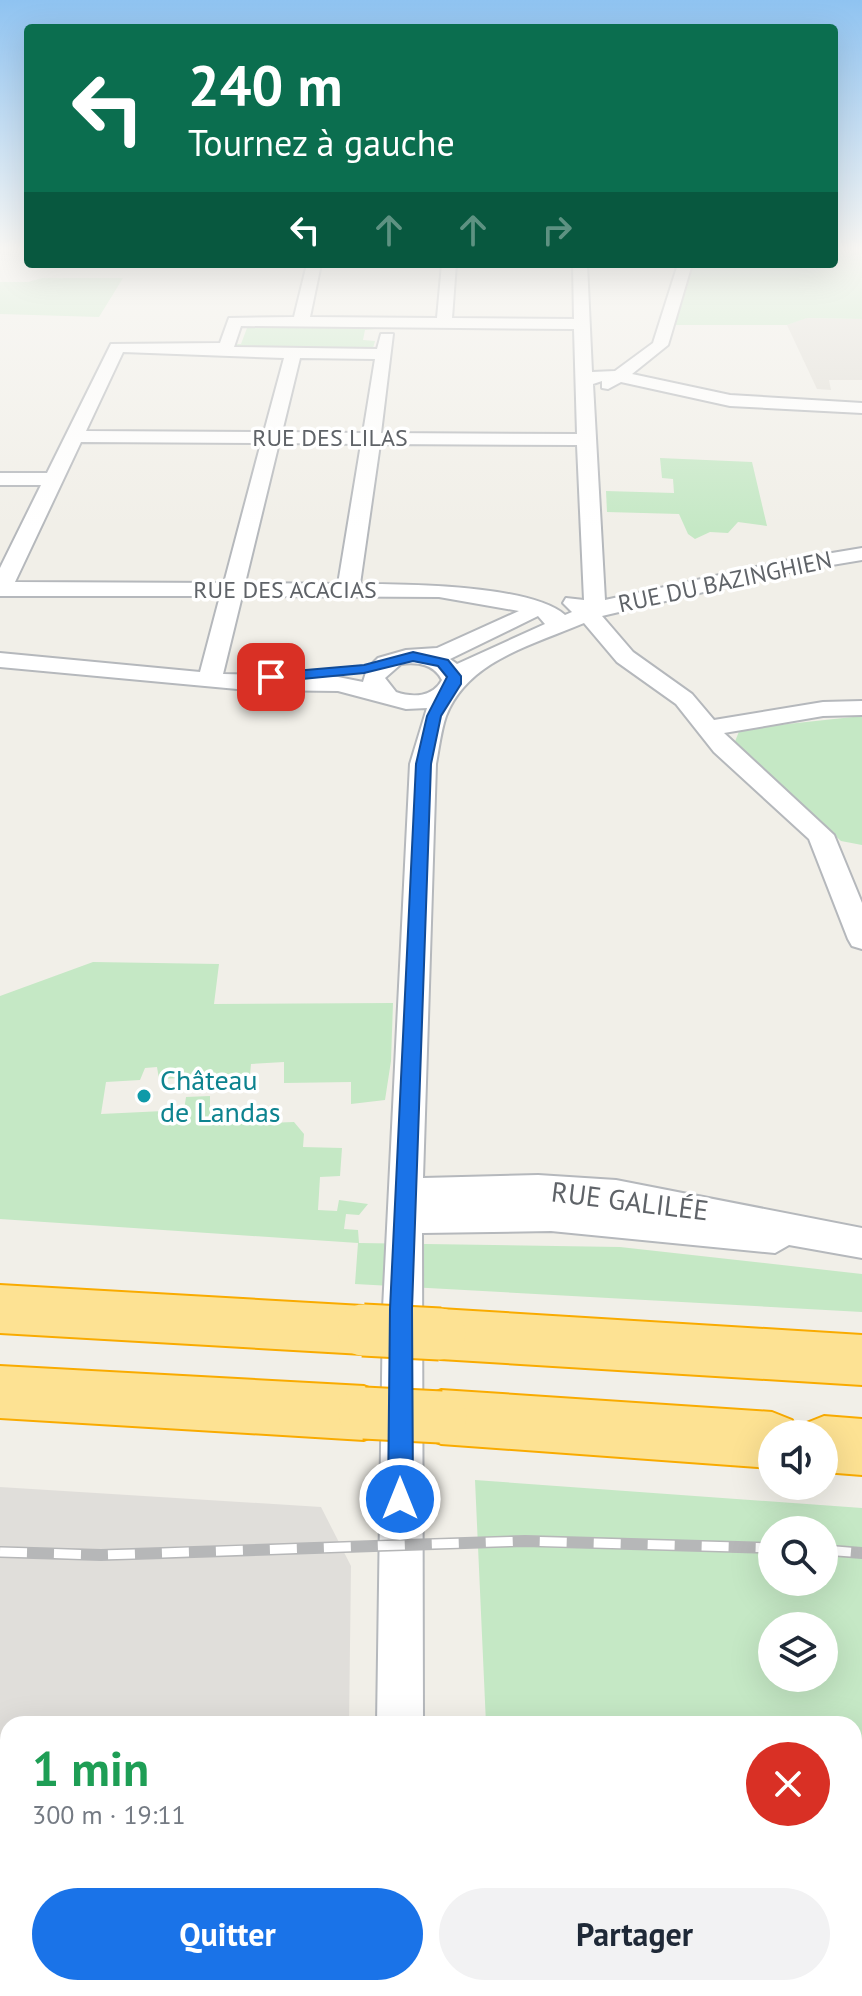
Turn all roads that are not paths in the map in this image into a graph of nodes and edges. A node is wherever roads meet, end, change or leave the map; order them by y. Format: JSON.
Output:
{"nodes":[{"id":1,"x":228,"y":343,"type":"edge"},
{"id":2,"x":386,"y":343,"type":"edge"},
{"id":3,"x":583,"y":343,"type":"edge"},
{"id":4,"x":659,"y":343,"type":"edge"},
{"id":5,"x":226,"y":348,"type":"junction"},
{"id":6,"x":293,"y":353,"type":"junction"},
{"id":7,"x":384,"y":354,"type":"junction"},
{"id":8,"x":583,"y":358,"type":"junction"},
{"id":9,"x":624,"y":373,"type":"junction"},
{"id":10,"x":585,"y":381,"type":"junction"},
{"id":11,"x":862,"y":408,"type":"edge"},
{"id":12,"x":586,"y":413,"type":"junction"},
{"id":13,"x":73,"y":436,"type":"junction"},
{"id":14,"x":272,"y":438,"type":"junction"},
{"id":15,"x":371,"y":438,"type":"junction"},
{"id":16,"x":587,"y":440,"type":"junction"},
{"id":17,"x":0,"y":479,"type":"edge"},
{"id":18,"x":52,"y":479,"type":"junction"},
{"id":19,"x":862,"y":554,"type":"edge"},
{"id":20,"x":0,"y":589,"type":"edge"},
{"id":21,"x":232,"y":590,"type":"junction"},
{"id":22,"x":348,"y":591,"type":"junction"},
{"id":23,"x":585,"y":602,"type":"junction"},
{"id":24,"x":550,"y":618,"type":"junction"},
{"id":25,"x":420,"y":657,"type":"junction"},
{"id":26,"x":0,"y":660,"type":"edge"},
{"id":27,"x":384,"y":664,"type":"junction"},
{"id":28,"x":210,"y":679,"type":"junction"},
{"id":29,"x":452,"y":686,"type":"junction"},
{"id":30,"x":387,"y":696,"type":"junction"},
{"id":31,"x":862,"y":708,"type":"edge"},
{"id":32,"x":709,"y":728,"type":"junction"},
{"id":33,"x":423,"y":764,"type":"junction"},
{"id":34,"x":862,"y":939,"type":"edge"},
{"id":35,"x":407,"y":1206,"type":"junction"},
{"id":36,"x":855,"y":1242,"type":"edge"},
{"id":37,"x":0,"y":1309,"type":"edge"},
{"id":38,"x":862,"y":1360,"type":"edge"},
{"id":39,"x":0,"y":1392,"type":"edge"},
{"id":40,"x":758,"y":1439,"type":"edge"},
{"id":41,"x":838,"y":1445,"type":"edge"},
{"id":42,"x":862,"y":1447,"type":"edge"},
{"id":43,"x":400,"y":1716,"type":"edge"}],
"edges":[{"from":1,"to":5,"type":"street"},
{"from":2,"to":7,"type":"street"},
{"from":3,"to":8,"type":"street"},
{"from":4,"to":9,"type":"street"},
{"from":5,"to":6,"type":"street"},
{"from":5,"to":13,"type":"street"},
{"from":6,"to":7,"type":"street"},
{"from":6,"to":14,"type":"street"},
{"from":7,"to":15,"type":"street"},
{"from":8,"to":9,"type":"street"},
{"from":8,"to":10,"type":"street"},
{"from":9,"to":10,"type":"street"},
{"from":9,"to":11,"type":"street"},
{"from":9,"to":12,"type":"street"},
{"from":10,"to":12,"type":"street"},
{"from":12,"to":16,"type":"street"},
{"from":13,"to":14,"type":"street","name":"RUE DES LILAS"},
{"from":13,"to":18,"type":"street"},
{"from":14,"to":15,"type":"street","name":"RUE DES LILAS"},
{"from":14,"to":21,"type":"street"},
{"from":15,"to":16,"type":"street","name":"RUE DES LILAS"},
{"from":15,"to":22,"type":"street"},
{"from":16,"to":23,"type":"street"},
{"from":17,"to":18,"type":"street"},
{"from":18,"to":20,"type":"street"},
{"from":19,"to":23,"type":"street","name":"RUE DU BAZINGHIEN"},
{"from":20,"to":21,"type":"street","name":"RUE DES ACACIAS"},
{"from":21,"to":22,"type":"street","name":"RUE DES ACACIAS"},
{"from":21,"to":28,"type":"street"},
{"from":22,"to":24,"type":"street","name":"RUE DES ACACIAS"},
{"from":23,"to":24,"type":"street","name":"RUE DU BAZINGHIEN"},
{"from":23,"to":32,"type":"street"},
{"from":24,"to":25,"type":"street","name":"RUE DU BAZINGHIEN"},
{"from":24,"to":29,"type":"street","name":"RUE DU BAZINGHIEN"},
{"from":25,"to":27,"type":"street","name":"RUE DU BAZINGHIEN"},
{"from":25,"to":29,"type":"street"},
{"from":26,"to":28,"type":"street"},
{"from":27,"to":28,"type":"street"},
{"from":27,"to":30,"type":"street"},
{"from":28,"to":30,"type":"street"},
{"from":29,"to":30,"type":"street"},
{"from":29,"to":33,"type":"street"},
{"from":30,"to":33,"type":"street"},
{"from":31,"to":32,"type":"street"},
{"from":32,"to":34,"type":"street"},
{"from":33,"to":35,"type":"street"},
{"from":35,"to":36,"type":"street","name":"RUE GALILÉE"},
{"from":35,"to":43,"type":"street"},
{"from":37,"to":38,"type":"highway","bridge":true},
{"from":39,"to":40,"type":"highway","bridge":true},
{"from":41,"to":42,"type":"highway"}]}
